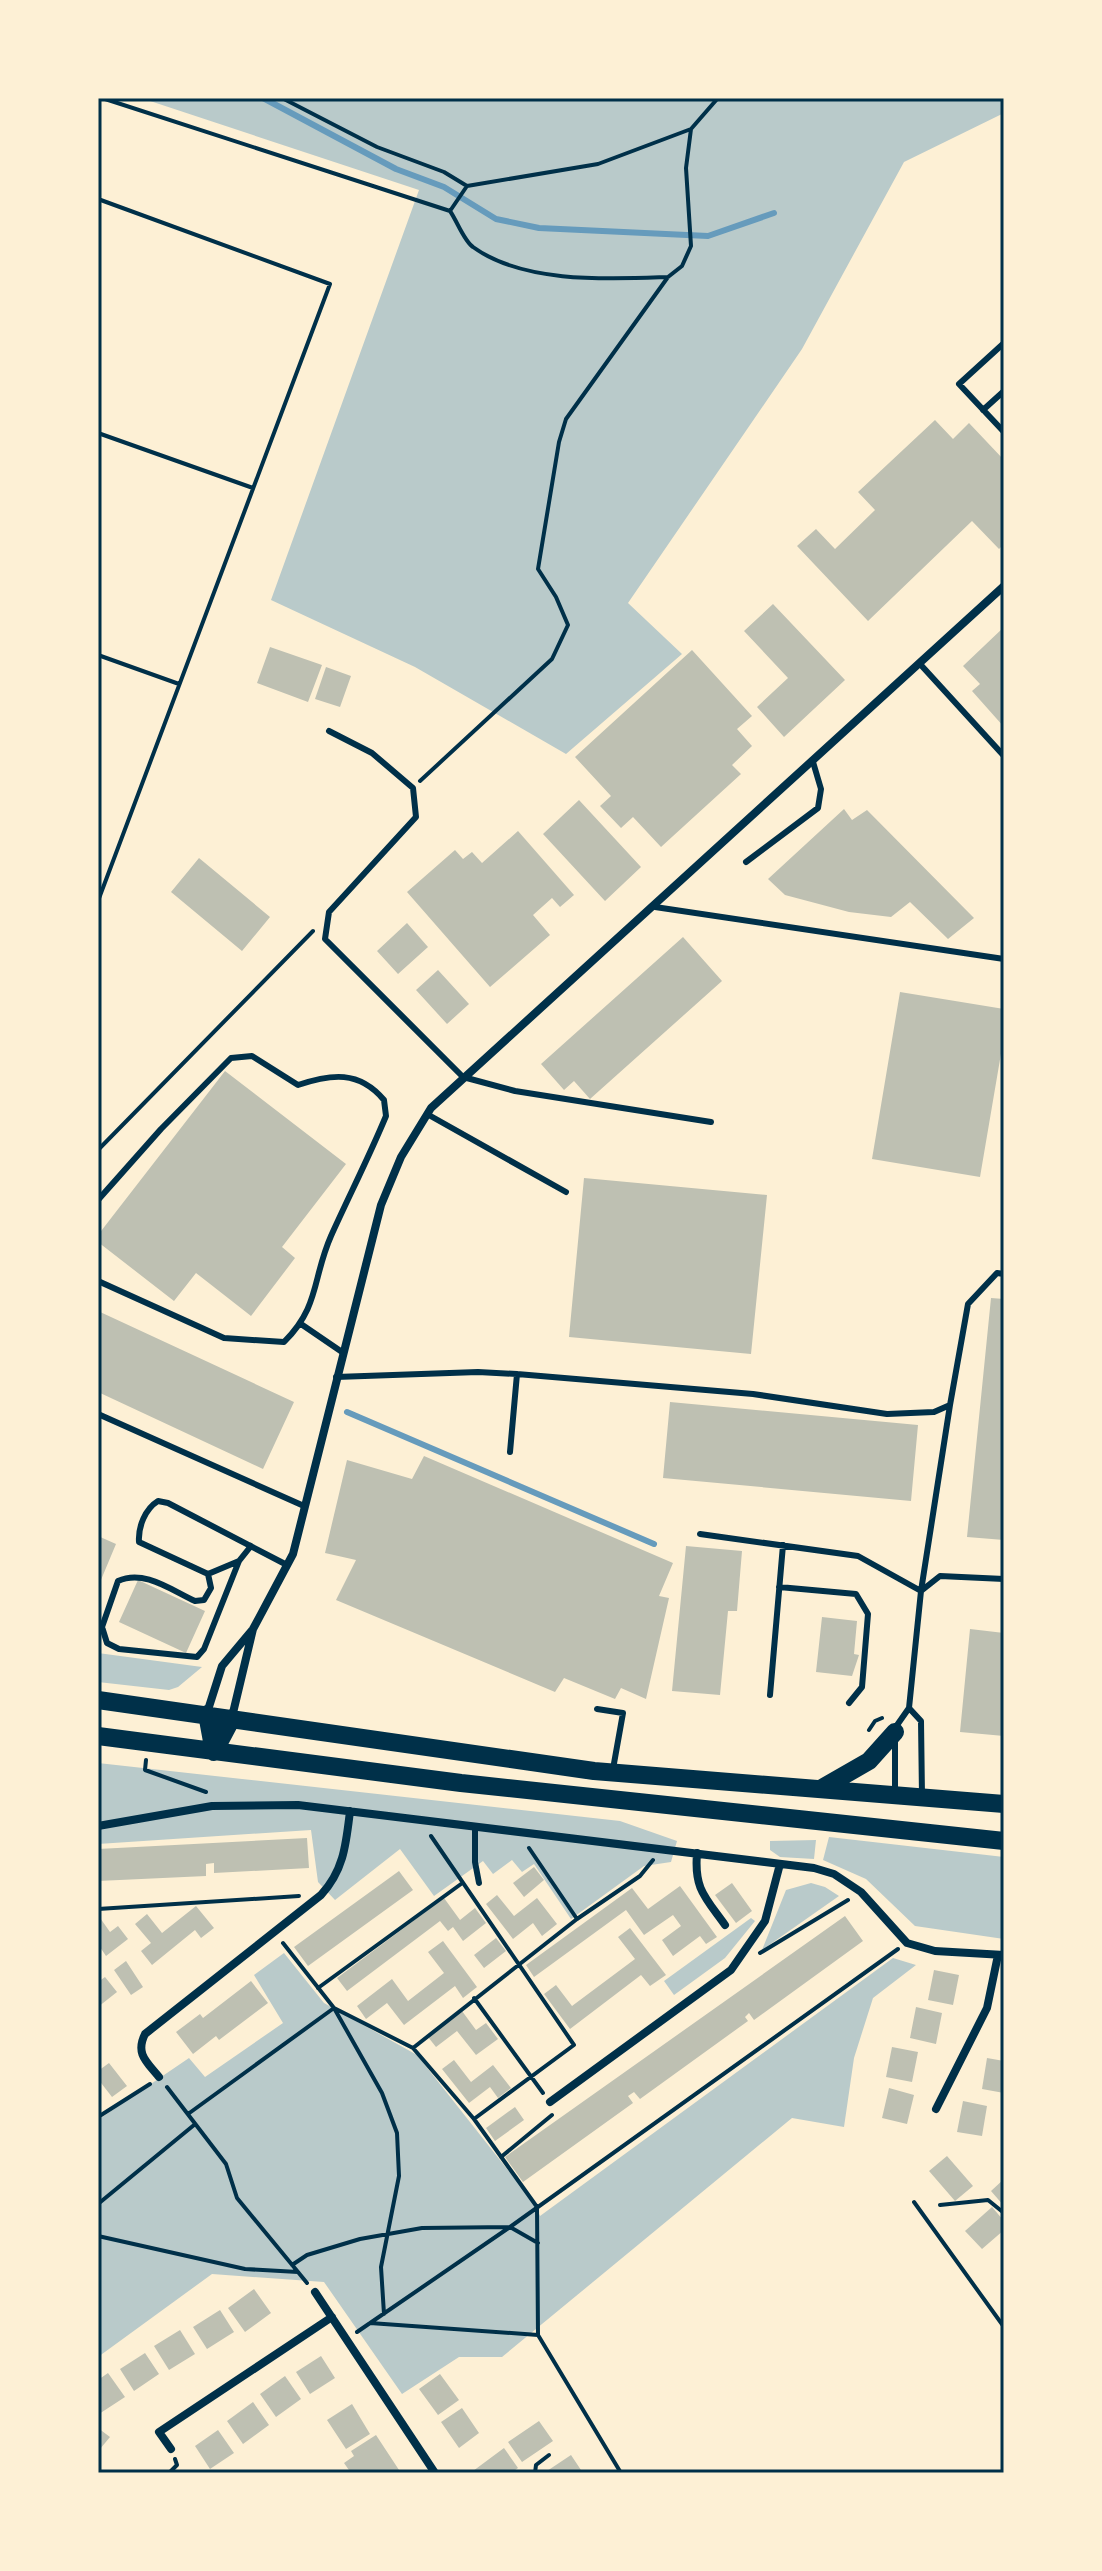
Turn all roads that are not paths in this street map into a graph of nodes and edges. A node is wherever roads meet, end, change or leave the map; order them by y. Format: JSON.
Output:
{"nodes":[{"id":1,"x":1004,"y":343,"type":"edge"},
{"id":2,"x":1004,"y":391,"type":"edge"},
{"id":3,"x":983,"y":410,"type":"junction"},
{"id":4,"x":1004,"y":432,"type":"edge"},
{"id":5,"x":1004,"y":586,"type":"edge"},
{"id":6,"x":920,"y":664,"type":"junction"},
{"id":7,"x":329,"y":731,"type":"dead end"},
{"id":8,"x":1004,"y":756,"type":"edge"},
{"id":9,"x":813,"y":762,"type":"junction"},
{"id":10,"x":746,"y":862,"type":"dead end"},
{"id":11,"x":655,"y":907,"type":"junction"},
{"id":12,"x":1004,"y":959,"type":"edge"},
{"id":13,"x":463,"y":1077,"type":"junction"},
{"id":14,"x":427,"y":1114,"type":"junction"},
{"id":15,"x":711,"y":1122,"type":"dead end"},
{"id":16,"x":566,"y":1192,"type":"dead end"},
{"id":17,"x":98,"y":1200,"type":"edge"},
{"id":18,"x":1004,"y":1274,"type":"edge"},
{"id":19,"x":98,"y":1281,"type":"edge"},
{"id":20,"x":301,"y":1324,"type":"junction"},
{"id":21,"x":342,"y":1352,"type":"junction"},
{"id":22,"x":517,"y":1374,"type":"junction"},
{"id":23,"x":336,"y":1377,"type":"junction"},
{"id":24,"x":950,"y":1405,"type":"junction"},
{"id":25,"x":98,"y":1414,"type":"edge"},
{"id":26,"x":510,"y":1452,"type":"dead end"},
{"id":27,"x":304,"y":1506,"type":"junction"},
{"id":28,"x":700,"y":1534,"type":"dead end"},
{"id":29,"x":783,"y":1545,"type":"junction"},
{"id":30,"x":251,"y":1546,"type":"junction"},
{"id":31,"x":239,"y":1561,"type":"junction"},
{"id":32,"x":287,"y":1565,"type":"junction"},
{"id":33,"x":208,"y":1574,"type":"junction"},
{"id":34,"x":1004,"y":1579,"type":"edge"},
{"id":35,"x":779,"y":1587,"type":"junction"},
{"id":36,"x":921,"y":1591,"type":"junction"},
{"id":37,"x":253,"y":1629,"type":"junction"},
{"id":38,"x":770,"y":1695,"type":"dead end"},
{"id":39,"x":98,"y":1700,"type":"edge"},
{"id":40,"x":849,"y":1703,"type":"dead end"},
{"id":41,"x":909,"y":1708,"type":"junction"},
{"id":42,"x":597,"y":1709,"type":"dead end"},
{"id":43,"x":207,"y":1714,"type":"junction"},
{"id":44,"x":232,"y":1718,"type":"junction"},
{"id":45,"x":895,"y":1732,"type":"junction"},
{"id":46,"x":98,"y":1736,"type":"edge"},
{"id":47,"x":214,"y":1752,"type":"junction"},
{"id":48,"x":612,"y":1772,"type":"junction"},
{"id":49,"x":822,"y":1788,"type":"junction"},
{"id":50,"x":895,"y":1795,"type":"junction"},
{"id":51,"x":922,"y":1797,"type":"junction"},
{"id":52,"x":1004,"y":1804,"type":"edge"},
{"id":53,"x":350,"y":1811,"type":"junction"},
{"id":54,"x":98,"y":1826,"type":"edge"},
{"id":55,"x":475,"y":1827,"type":"junction"},
{"id":56,"x":908,"y":1830,"type":"junction"},
{"id":57,"x":1004,"y":1841,"type":"edge"},
{"id":58,"x":697,"y":1853,"type":"junction"},
{"id":59,"x":780,"y":1864,"type":"junction"},
{"id":60,"x":479,"y":1883,"type":"dead end"},
{"id":61,"x":725,"y":1925,"type":"dead end"},
{"id":62,"x":1001,"y":1955,"type":"edge"},
{"id":63,"x":159,"y":2077,"type":"road end"},
{"id":64,"x":550,"y":2102,"type":"road end"},
{"id":65,"x":936,"y":2109,"type":"dead end"},
{"id":66,"x":315,"y":2292,"type":"road end"},
{"id":67,"x":332,"y":2317,"type":"junction"},
{"id":68,"x":171,"y":2449,"type":"dead end"},
{"id":69,"x":435,"y":2473,"type":"edge"}],
"edges":[{"from":1,"to":3,"type":"lane"},
{"from":2,"to":3,"type":"lane"},
{"from":3,"to":4,"type":"lane"},
{"from":5,"to":6,"type":"street"},
{"from":6,"to":8,"type":"lane"},
{"from":6,"to":9,"type":"street"},
{"from":7,"to":13,"type":"lane"},
{"from":9,"to":10,"type":"lane"},
{"from":9,"to":11,"type":"street"},
{"from":11,"to":12,"type":"lane"},
{"from":11,"to":13,"type":"street"},
{"from":13,"to":14,"type":"street"},
{"from":13,"to":15,"type":"lane"},
{"from":14,"to":16,"type":"lane"},
{"from":14,"to":21,"type":"street"},
{"from":17,"to":20,"type":"lane"},
{"from":18,"to":24,"type":"lane"},
{"from":19,"to":20,"type":"lane"},
{"from":20,"to":21,"type":"lane"},
{"from":21,"to":23,"type":"street"},
{"from":22,"to":23,"type":"lane"},
{"from":22,"to":24,"type":"lane"},
{"from":22,"to":26,"type":"lane"},
{"from":23,"to":27,"type":"street"},
{"from":24,"to":36,"type":"lane"},
{"from":25,"to":27,"type":"lane"},
{"from":27,"to":32,"type":"street"},
{"from":28,"to":29,"type":"lane"},
{"from":29,"to":35,"type":"lane"},
{"from":29,"to":36,"type":"lane"},
{"from":30,"to":31,"type":"lane"},
{"from":30,"to":32,"type":"lane"},
{"from":30,"to":33,"type":"lane"},
{"from":31,"to":33,"type":"lane"},
{"from":31,"to":33,"type":"lane"},
{"from":32,"to":37,"type":"street"},
{"from":34,"to":36,"type":"lane"},
{"from":35,"to":38,"type":"lane"},
{"from":35,"to":40,"type":"lane"},
{"from":36,"to":41,"type":"lane"},
{"from":37,"to":43,"type":"street"},
{"from":37,"to":44,"type":"street"},
{"from":39,"to":43,"type":"highway"},
{"from":41,"to":45,"type":"lane"},
{"from":41,"to":51,"type":"lane"},
{"from":42,"to":48,"type":"lane"},
{"from":43,"to":44,"type":"highway"},
{"from":43,"to":47,"type":"highway"},
{"from":44,"to":47,"type":"highway"},
{"from":44,"to":48,"type":"highway"},
{"from":45,"to":49,"type":"highway"},
{"from":45,"to":50,"type":"lane"},
{"from":46,"to":47,"type":"highway"},
{"from":47,"to":56,"type":"highway"},
{"from":48,"to":49,"type":"highway"},
{"from":49,"to":50,"type":"highway"},
{"from":50,"to":51,"type":"highway"},
{"from":50,"to":56,"type":"highway"},
{"from":51,"to":52,"type":"highway"},
{"from":51,"to":56,"type":"highway"},
{"from":53,"to":54,"type":"street"},
{"from":53,"to":55,"type":"street"},
{"from":53,"to":63,"type":"street"},
{"from":55,"to":58,"type":"street"},
{"from":55,"to":60,"type":"lane"},
{"from":56,"to":57,"type":"highway"},
{"from":58,"to":59,"type":"street"},
{"from":58,"to":61,"type":"street"},
{"from":59,"to":62,"type":"street"},
{"from":59,"to":64,"type":"street"},
{"from":62,"to":65,"type":"street"},
{"from":66,"to":67,"type":"street"},
{"from":67,"to":68,"type":"street"},
{"from":67,"to":69,"type":"street"}]}
